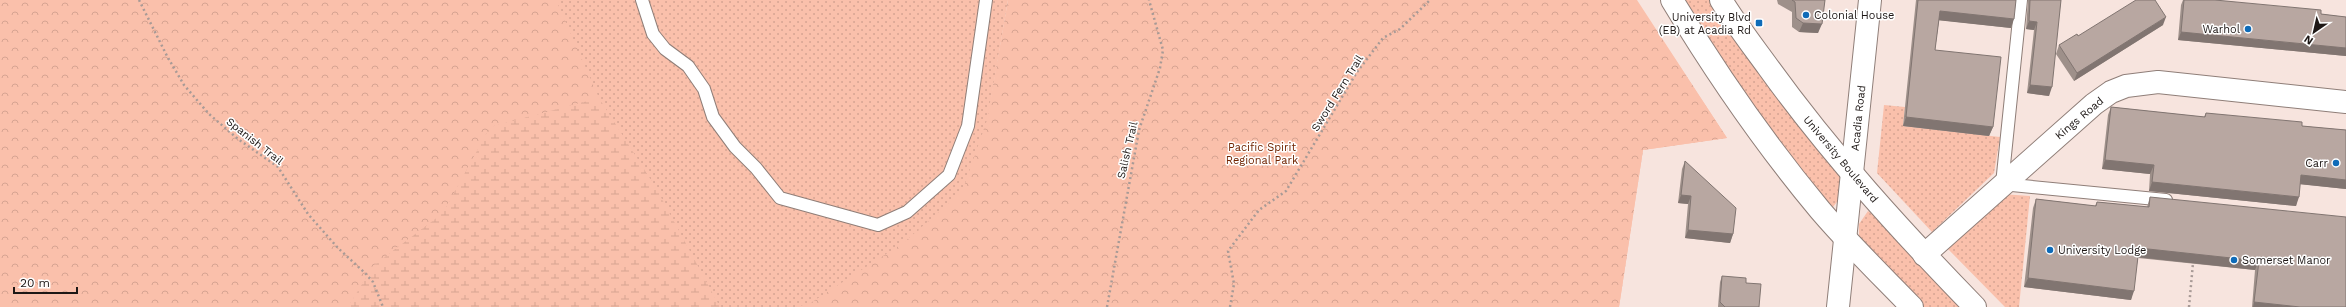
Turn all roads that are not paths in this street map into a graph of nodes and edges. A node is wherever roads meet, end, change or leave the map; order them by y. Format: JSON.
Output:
{"nodes":[{"id":1,"x":642,"y":0,"type":"edge"},
{"id":2,"x":986,"y":0,"type":"edge"},
{"id":3,"x":1672,"y":0,"type":"edge"},
{"id":4,"x":1721,"y":0,"type":"edge"},
{"id":5,"x":1870,"y":0,"type":"edge"},
{"id":6,"x":2021,"y":0,"type":"edge"},
{"id":7,"x":2346,"y":102,"type":"edge"},
{"id":8,"x":1853,"y":175,"type":"junction"},
{"id":9,"x":2002,"y":184,"type":"junction"},
{"id":10,"x":2180,"y":201,"type":"edge"},
{"id":11,"x":1845,"y":237,"type":"junction"},
{"id":12,"x":1924,"y":255,"type":"junction"},
{"id":13,"x":1838,"y":307,"type":"edge"},
{"id":14,"x":1912,"y":307,"type":"edge"},
{"id":15,"x":1975,"y":307,"type":"edge"}],
"edges":[{"from":1,"to":2,"type":"lane"},
{"from":3,"to":11,"type":"street"},
{"from":4,"to":8,"type":"street","name":"University Boulevard"},
{"from":5,"to":8,"type":"street","name":"Acadia Road"},
{"from":6,"to":9,"type":"lane"},
{"from":7,"to":9,"type":"street","name":"Kings Road"},
{"from":8,"to":11,"type":"street","name":"Acadia Road"},
{"from":8,"to":12,"type":"street","name":"University Boulevard"},
{"from":9,"to":10,"type":"lane"},
{"from":9,"to":12,"type":"street","name":"Kings Road"},
{"from":11,"to":13,"type":"street","name":"Acadia Road"},
{"from":11,"to":14,"type":"street"},
{"from":12,"to":15,"type":"street","name":"University Boulevard"}]}
